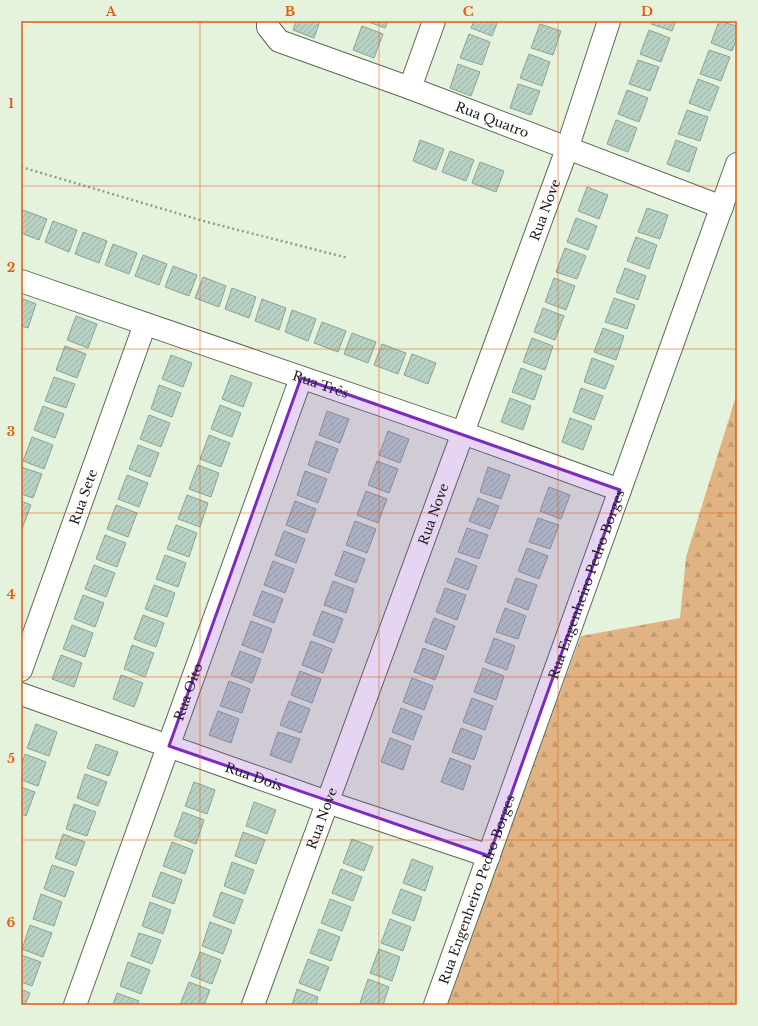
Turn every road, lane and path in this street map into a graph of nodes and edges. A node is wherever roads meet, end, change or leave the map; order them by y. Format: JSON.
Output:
{"nodes":[{"id":1,"x":434,"y":21,"type":"edge"},
{"id":2,"x":609,"y":21,"type":"edge"},
{"id":3,"x":268,"y":24,"type":"edge"},
{"id":4,"x":410,"y":88,"type":"junction"},
{"id":5,"x":567,"y":149,"type":"junction"},
{"id":6,"x":737,"y":164,"type":"edge"},
{"id":7,"x":21,"y":168,"type":"edge"},
{"id":8,"x":722,"y":207,"type":"junction"},
{"id":9,"x":348,"y":258,"type":"dead end"},
{"id":10,"x":21,"y":281,"type":"edge"},
{"id":11,"x":145,"y":324,"type":"junction"},
{"id":12,"x":301,"y":378,"type":"junction"},
{"id":13,"x":463,"y":433,"type":"junction"},
{"id":14,"x":620,"y":490,"type":"junction"},
{"id":15,"x":21,"y":670,"type":"edge"},
{"id":16,"x":21,"y":694,"type":"edge"},
{"id":17,"x":169,"y":746,"type":"junction"},
{"id":18,"x":327,"y":802,"type":"junction"},
{"id":19,"x":489,"y":856,"type":"junction"},
{"id":20,"x":76,"y":1005,"type":"edge"},
{"id":21,"x":253,"y":1005,"type":"edge"},
{"id":22,"x":435,"y":1005,"type":"edge"}],
"edges":[{"from":1,"to":4,"type":"street"},
{"from":2,"to":5,"type":"street","name":"Rua Nove"},
{"from":3,"to":4,"type":"street","name":"Rua Quatro"},
{"from":4,"to":5,"type":"street","name":"Rua Quatro"},
{"from":5,"to":8,"type":"street","name":"Rua Quatro"},
{"from":5,"to":13,"type":"street","name":"Rua Nove"},
{"from":6,"to":8,"type":"street","name":"Rua Engenheiro Pedro Borges"},
{"from":7,"to":9,"type":"path"},
{"from":8,"to":14,"type":"street","name":"Rua Engenheiro Pedro Borges"},
{"from":10,"to":11,"type":"street","name":"Rua Três"},
{"from":11,"to":12,"type":"street","name":"Rua Três"},
{"from":11,"to":15,"type":"street","name":"Rua Sete"},
{"from":12,"to":13,"type":"street","name":"Rua Três"},
{"from":12,"to":17,"type":"street","name":"Rua Oito"},
{"from":13,"to":14,"type":"street","name":"Rua Três"},
{"from":13,"to":18,"type":"street","name":"Rua Nove"},
{"from":14,"to":19,"type":"street","name":"Rua Engenheiro Pedro Borges"},
{"from":16,"to":17,"type":"street","name":"Rua Dois"},
{"from":17,"to":18,"type":"street","name":"Rua Dois"},
{"from":17,"to":20,"type":"street","name":"Rua Oito"},
{"from":18,"to":19,"type":"street","name":"Rua Dois"},
{"from":18,"to":21,"type":"street","name":"Rua Nove"},
{"from":19,"to":22,"type":"street","name":"Rua Engenheiro Pedro Borges"}]}
